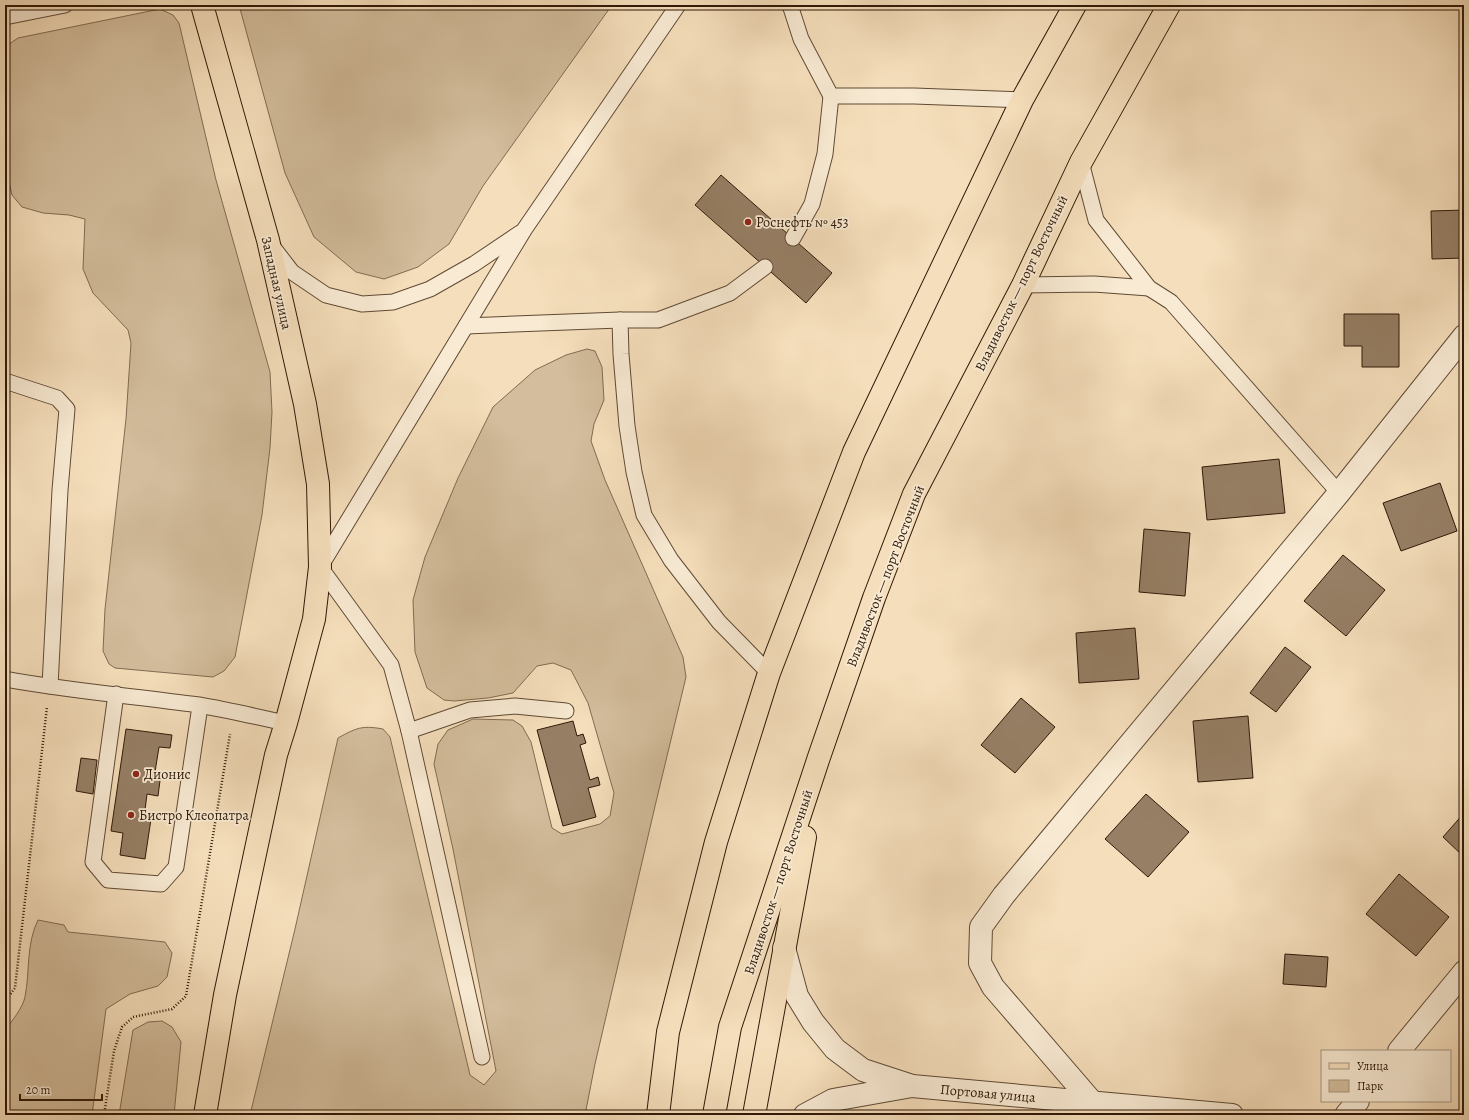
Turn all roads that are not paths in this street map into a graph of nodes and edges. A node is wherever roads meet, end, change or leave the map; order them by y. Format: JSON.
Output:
{"nodes":[{"id":1,"x":65,"y":5,"type":"edge"},
{"id":2,"x":202,"y":5,"type":"edge"},
{"id":3,"x":678,"y":5,"type":"edge"},
{"id":4,"x":790,"y":5,"type":"edge"},
{"id":5,"x":1075,"y":5,"type":"edge"},
{"id":6,"x":1169,"y":5,"type":"edge"},
{"id":7,"x":5,"y":17,"type":"edge"},
{"id":8,"x":831,"y":96,"type":"junction"},
{"id":9,"x":1022,"y":100,"type":"junction"},
{"id":10,"x":1081,"y":162,"type":"junction"},
{"id":11,"x":524,"y":230,"type":"junction"},
{"id":12,"x":793,"y":238,"type":"dead end"},
{"id":13,"x":268,"y":240,"type":"junction"},
{"id":14,"x":765,"y":267,"type":"dead end"},
{"id":15,"x":1023,"y":285,"type":"junction"},
{"id":16,"x":1149,"y":288,"type":"junction"},
{"id":17,"x":620,"y":320,"type":"junction"},
{"id":18,"x":466,"y":326,"type":"junction"},
{"id":19,"x":1464,"y":336,"type":"edge"},
{"id":20,"x":5,"y":381,"type":"edge"},
{"id":21,"x":1339,"y":493,"type":"junction"},
{"id":22,"x":320,"y":567,"type":"junction"},
{"id":23,"x":769,"y":673,"type":"junction"},
{"id":24,"x":5,"y":679,"type":"edge"},
{"id":25,"x":50,"y":686,"type":"junction"},
{"id":26,"x":116,"y":694,"type":"junction"},
{"id":27,"x":200,"y":706,"type":"junction"},
{"id":28,"x":566,"y":711,"type":"dead end"},
{"id":29,"x":286,"y":723,"type":"junction"},
{"id":30,"x":409,"y":730,"type":"junction"},
{"id":31,"x":819,"y":757,"type":"junction"},
{"id":32,"x":784,"y":948,"type":"junction"},
{"id":33,"x":1464,"y":972,"type":"edge"},
{"id":34,"x":668,"y":1032,"type":"junction"},
{"id":35,"x":1400,"y":1050,"type":"edge"},
{"id":36,"x":482,"y":1057,"type":"dead end"},
{"id":37,"x":912,"y":1086,"type":"junction"},
{"id":38,"x":1357,"y":1102,"type":"edge"},
{"id":39,"x":1094,"y":1103,"type":"junction"},
{"id":40,"x":205,"y":1115,"type":"edge"},
{"id":41,"x":650,"y":1115,"type":"edge"},
{"id":42,"x":658,"y":1115,"type":"edge"},
{"id":43,"x":714,"y":1115,"type":"edge"},
{"id":44,"x":754,"y":1115,"type":"edge"},
{"id":45,"x":805,"y":1115,"type":"edge"},
{"id":46,"x":1232,"y":1115,"type":"edge"},
{"id":47,"x":1346,"y":1115,"type":"edge"}],
"edges":[{"from":1,"to":7,"type":"lane"},
{"from":2,"to":13,"type":"main road","name":"Западная улица"},
{"from":3,"to":11,"type":"lane"},
{"from":4,"to":8,"type":"lane"},
{"from":5,"to":9,"type":"main road"},
{"from":6,"to":10,"type":"main road","name":"Владивосток — порт Восточный"},
{"from":8,"to":9,"type":"lane"},
{"from":8,"to":12,"type":"lane"},
{"from":9,"to":23,"type":"main road"},
{"from":10,"to":15,"type":"main road","name":"Владивосток — порт Восточный"},
{"from":10,"to":16,"type":"lane"},
{"from":11,"to":13,"type":"lane"},
{"from":11,"to":18,"type":"lane"},
{"from":13,"to":22,"type":"main road","name":"Западная улица"},
{"from":14,"to":17,"type":"lane"},
{"from":15,"to":16,"type":"lane"},
{"from":15,"to":31,"type":"main road","name":"Владивосток — порт Восточный"},
{"from":16,"to":21,"type":"lane"},
{"from":17,"to":18,"type":"lane"},
{"from":17,"to":23,"type":"lane"},
{"from":18,"to":22,"type":"lane"},
{"from":19,"to":21,"type":"street"},
{"from":20,"to":25,"type":"lane"},
{"from":21,"to":39,"type":"street"},
{"from":22,"to":29,"type":"main road","name":"Западная улица"},
{"from":22,"to":30,"type":"lane"},
{"from":23,"to":34,"type":"main road"},
{"from":24,"to":25,"type":"lane"},
{"from":25,"to":26,"type":"lane"},
{"from":26,"to":27,"type":"lane"},
{"from":26,"to":27,"type":"lane"},
{"from":27,"to":29,"type":"lane"},
{"from":28,"to":30,"type":"lane"},
{"from":29,"to":40,"type":"main road","name":"Западная улица"},
{"from":30,"to":36,"type":"lane"},
{"from":31,"to":32,"type":"main road"},
{"from":31,"to":43,"type":"main road","name":"Владивосток — порт Восточный"},
{"from":32,"to":37,"type":"street"},
{"from":32,"to":44,"type":"main road"},
{"from":33,"to":35,"type":"street"},
{"from":34,"to":41,"type":"main road"},
{"from":34,"to":42,"type":"main road"},
{"from":37,"to":39,"type":"street","name":"Портовая улица"},
{"from":37,"to":45,"type":"street"},
{"from":38,"to":47,"type":"street"},
{"from":39,"to":46,"type":"street","name":"Портовая улица"}]}
